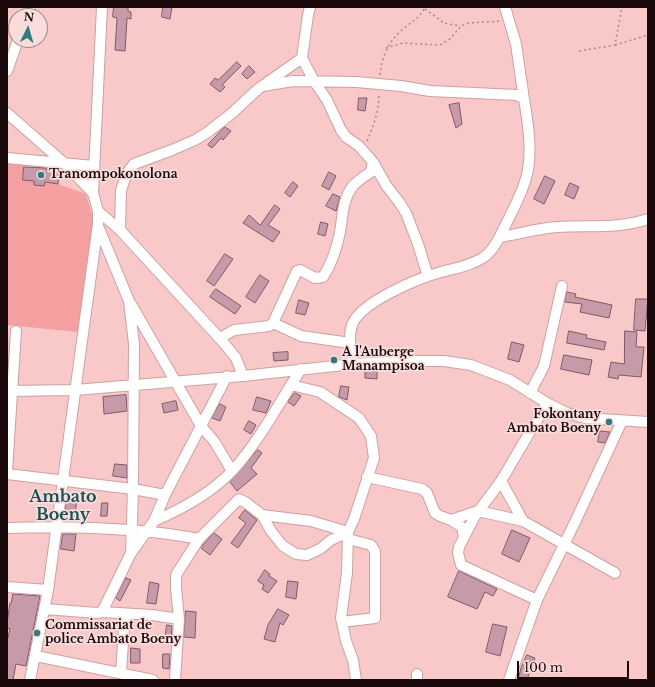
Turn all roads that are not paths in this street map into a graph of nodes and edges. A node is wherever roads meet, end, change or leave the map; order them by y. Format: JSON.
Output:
{"nodes":[{"id":1,"x":102,"y":7,"type":"edge"},
{"id":2,"x":310,"y":7,"type":"edge"},
{"id":3,"x":505,"y":7,"type":"edge"},
{"id":4,"x":15,"y":48,"type":"edge"},
{"id":5,"x":302,"y":58,"type":"junction"},
{"id":6,"x":7,"y":70,"type":"edge"},
{"id":7,"x":314,"y":81,"type":"junction"},
{"id":8,"x":263,"y":86,"type":"junction"},
{"id":9,"x":524,"y":99,"type":"junction"},
{"id":10,"x":7,"y":113,"type":"edge"},
{"id":11,"x":7,"y":158,"type":"edge"},
{"id":12,"x":373,"y":162,"type":"junction"},
{"id":13,"x":64,"y":163,"type":"junction"},
{"id":14,"x":94,"y":166,"type":"junction"},
{"id":15,"x":93,"y":193,"type":"junction"},
{"id":16,"x":98,"y":211,"type":"junction"},
{"id":17,"x":648,"y":219,"type":"edge"},
{"id":18,"x":98,"y":224,"type":"junction"},
{"id":19,"x":120,"y":230,"type":"junction"},
{"id":20,"x":500,"y":237,"type":"junction"},
{"id":21,"x":428,"y":276,"type":"junction"},
{"id":22,"x":562,"y":286,"type":"dead end"},
{"id":23,"x":129,"y":301,"type":"junction"},
{"id":24,"x":272,"y":323,"type":"junction"},
{"id":25,"x":16,"y":331,"type":"dead end"},
{"id":26,"x":220,"y":338,"type":"junction"},
{"id":27,"x":350,"y":343,"type":"junction"},
{"id":28,"x":353,"y":364,"type":"junction"},
{"id":29,"x":301,"y":369,"type":"junction"},
{"id":30,"x":227,"y":376,"type":"junction"},
{"id":31,"x":243,"y":376,"type":"junction"},
{"id":32,"x":175,"y":382,"type":"junction"},
{"id":33,"x":133,"y":385,"type":"junction"},
{"id":34,"x":291,"y":385,"type":"junction"},
{"id":35,"x":75,"y":390,"type":"junction"},
{"id":36,"x":10,"y":391,"type":"edge"},
{"id":37,"x":530,"y":393,"type":"junction"},
{"id":38,"x":547,"y":403,"type":"junction"},
{"id":39,"x":622,"y":421,"type":"junction"},
{"id":40,"x":648,"y":422,"type":"edge"},
{"id":41,"x":201,"y":426,"type":"junction"},
{"id":42,"x":232,"y":471,"type":"junction"},
{"id":43,"x":7,"y":472,"type":"edge"},
{"id":44,"x":367,"y":477,"type":"junction"},
{"id":45,"x":62,"y":481,"type":"junction"},
{"id":46,"x":501,"y":481,"type":"junction"},
{"id":47,"x":133,"y":489,"type":"junction"},
{"id":48,"x":164,"y":495,"type":"junction"},
{"id":49,"x":478,"y":511,"type":"junction"},
{"id":50,"x":262,"y":515,"type":"junction"},
{"id":51,"x":451,"y":520,"type":"junction"},
{"id":52,"x":154,"y":521,"type":"junction"},
{"id":53,"x":523,"y":521,"type":"junction"},
{"id":54,"x":56,"y":527,"type":"junction"},
{"id":55,"x":7,"y":528,"type":"edge"},
{"id":56,"x":133,"y":531,"type":"junction"},
{"id":57,"x":145,"y":532,"type":"junction"},
{"id":58,"x":348,"y":536,"type":"junction"},
{"id":59,"x":464,"y":537,"type":"junction"},
{"id":60,"x":199,"y":539,"type":"junction"},
{"id":61,"x":564,"y":544,"type":"junction"},
{"id":62,"x":131,"y":554,"type":"junction"},
{"id":63,"x":615,"y":573,"type":"dead end"},
{"id":64,"x":7,"y":587,"type":"edge"},
{"id":65,"x":48,"y":590,"type":"junction"},
{"id":66,"x":538,"y":600,"type":"junction"},
{"id":67,"x":45,"y":609,"type":"junction"},
{"id":68,"x":102,"y":612,"type":"junction"},
{"id":69,"x":125,"y":614,"type":"junction"},
{"id":70,"x":180,"y":619,"type":"junction"},
{"id":71,"x":342,"y":622,"type":"junction"},
{"id":72,"x":36,"y":656,"type":"junction"},
{"id":73,"x":121,"y":672,"type":"junction"},
{"id":74,"x":30,"y":680,"type":"edge"},
{"id":75,"x":153,"y":680,"type":"edge"},
{"id":76,"x":175,"y":680,"type":"edge"},
{"id":77,"x":356,"y":680,"type":"edge"},
{"id":78,"x":508,"y":680,"type":"edge"}],
"edges":[{"from":1,"to":14,"type":"street"},
{"from":2,"to":5,"type":"street"},
{"from":3,"to":9,"type":"street"},
{"from":4,"to":6,"type":"street"},
{"from":5,"to":7,"type":"street"},
{"from":5,"to":8,"type":"street"},
{"from":7,"to":8,"type":"street"},
{"from":7,"to":9,"type":"street"},
{"from":7,"to":12,"type":"street"},
{"from":8,"to":19,"type":"street"},
{"from":9,"to":20,"type":"street"},
{"from":10,"to":13,"type":"street"},
{"from":11,"to":13,"type":"street"},
{"from":12,"to":21,"type":"street"},
{"from":12,"to":24,"type":"street"},
{"from":13,"to":14,"type":"street"},
{"from":13,"to":15,"type":"street"},
{"from":14,"to":15,"type":"street"},
{"from":15,"to":16,"type":"street"},
{"from":16,"to":18,"type":"street"},
{"from":16,"to":19,"type":"street"},
{"from":17,"to":20,"type":"street"},
{"from":18,"to":23,"type":"street"},
{"from":18,"to":35,"type":"street"},
{"from":19,"to":26,"type":"street"},
{"from":20,"to":21,"type":"street"},
{"from":21,"to":27,"type":"street"},
{"from":22,"to":37,"type":"street"},
{"from":23,"to":32,"type":"street"},
{"from":23,"to":33,"type":"street"},
{"from":24,"to":26,"type":"street"},
{"from":24,"to":27,"type":"street"},
{"from":25,"to":36,"type":"street"},
{"from":26,"to":31,"type":"street"},
{"from":27,"to":28,"type":"street"},
{"from":28,"to":29,"type":"street"},
{"from":28,"to":37,"type":"street"},
{"from":29,"to":31,"type":"street"},
{"from":29,"to":34,"type":"street"},
{"from":30,"to":31,"type":"street"},
{"from":30,"to":32,"type":"street"},
{"from":30,"to":41,"type":"street"},
{"from":32,"to":33,"type":"street"},
{"from":32,"to":41,"type":"street"},
{"from":33,"to":35,"type":"street"},
{"from":33,"to":47,"type":"street"},
{"from":34,"to":42,"type":"street"},
{"from":34,"to":44,"type":"street"},
{"from":35,"to":36,"type":"street"},
{"from":35,"to":45,"type":"street"},
{"from":36,"to":43,"type":"street"},
{"from":37,"to":38,"type":"street"},
{"from":38,"to":39,"type":"street"},
{"from":38,"to":46,"type":"street"},
{"from":39,"to":40,"type":"street"},
{"from":39,"to":61,"type":"street"},
{"from":41,"to":42,"type":"street"},
{"from":41,"to":48,"type":"street"},
{"from":42,"to":52,"type":"street"},
{"from":43,"to":45,"type":"street"},
{"from":44,"to":51,"type":"street"},
{"from":44,"to":58,"type":"street"},
{"from":45,"to":47,"type":"street"},
{"from":45,"to":54,"type":"street"},
{"from":46,"to":49,"type":"street"},
{"from":46,"to":53,"type":"street"},
{"from":47,"to":48,"type":"street"},
{"from":47,"to":56,"type":"street"},
{"from":48,"to":52,"type":"street"},
{"from":49,"to":51,"type":"street"},
{"from":49,"to":53,"type":"street"},
{"from":49,"to":59,"type":"street"},
{"from":50,"to":58,"type":"street"},
{"from":50,"to":58,"type":"street"},
{"from":50,"to":60,"type":"street"},
{"from":51,"to":59,"type":"street"},
{"from":52,"to":57,"type":"street"},
{"from":53,"to":61,"type":"street"},
{"from":54,"to":55,"type":"street"},
{"from":54,"to":56,"type":"street"},
{"from":54,"to":65,"type":"street"},
{"from":56,"to":57,"type":"street"},
{"from":56,"to":62,"type":"street"},
{"from":57,"to":60,"type":"street"},
{"from":57,"to":62,"type":"street"},
{"from":58,"to":71,"type":"street"},
{"from":58,"to":71,"type":"street"},
{"from":59,"to":66,"type":"street"},
{"from":60,"to":70,"type":"street"},
{"from":61,"to":63,"type":"street"},
{"from":61,"to":66,"type":"street"},
{"from":62,"to":68,"type":"street"},
{"from":64,"to":65,"type":"street"},
{"from":65,"to":67,"type":"street"},
{"from":66,"to":78,"type":"street"},
{"from":67,"to":68,"type":"street"},
{"from":67,"to":72,"type":"street"},
{"from":68,"to":69,"type":"street"},
{"from":69,"to":70,"type":"street"},
{"from":69,"to":73,"type":"street"},
{"from":70,"to":76,"type":"street"},
{"from":71,"to":77,"type":"street"},
{"from":72,"to":73,"type":"street"},
{"from":72,"to":74,"type":"street"},
{"from":73,"to":75,"type":"street"}]}
